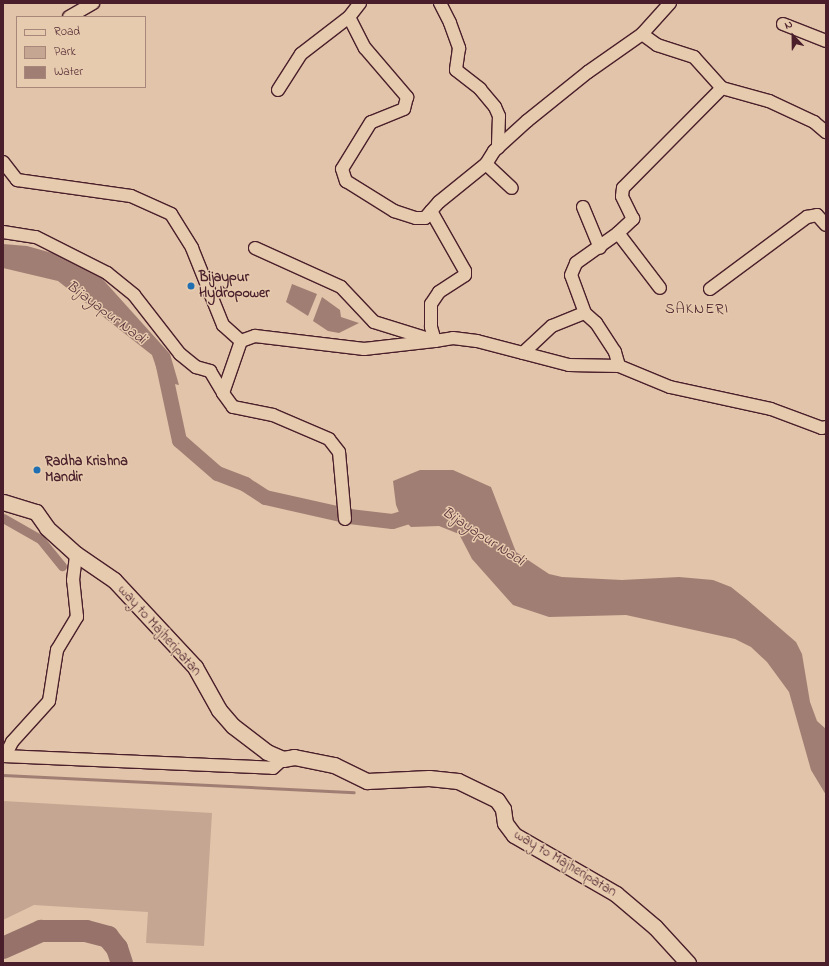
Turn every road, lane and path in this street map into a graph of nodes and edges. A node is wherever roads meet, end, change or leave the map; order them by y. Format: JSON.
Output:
{"nodes":[{"id":1,"x":93,"y":3,"type":"edge"},
{"id":2,"x":360,"y":3,"type":"edge"},
{"id":3,"x":440,"y":3,"type":"edge"},
{"id":4,"x":670,"y":3,"type":"edge"},
{"id":5,"x":71,"y":16,"type":"edge"},
{"id":6,"x":349,"y":17,"type":"junction"},
{"id":7,"x":783,"y":24,"type":"dead end"},
{"id":8,"x":642,"y":34,"type":"junction"},
{"id":9,"x":826,"y":41,"type":"edge"},
{"id":10,"x":722,"y":88,"type":"junction"},
{"id":11,"x":278,"y":90,"type":"dead end"},
{"id":12,"x":826,"y":132,"type":"edge"},
{"id":13,"x":498,"y":148,"type":"junction"},
{"id":14,"x":3,"y":162,"type":"edge"},
{"id":15,"x":486,"y":164,"type":"junction"},
{"id":16,"x":512,"y":188,"type":"dead end"},
{"id":17,"x":583,"y":207,"type":"dead end"},
{"id":18,"x":431,"y":211,"type":"junction"},
{"id":19,"x":826,"y":225,"type":"edge"},
{"id":20,"x":3,"y":232,"type":"edge"},
{"id":21,"x":618,"y":233,"type":"junction"},
{"id":22,"x":255,"y":248,"type":"dead end"},
{"id":23,"x":600,"y":248,"type":"junction"},
{"id":24,"x":660,"y":288,"type":"dead end"},
{"id":25,"x":710,"y":289,"type":"dead end"},
{"id":26,"x":585,"y":313,"type":"junction"},
{"id":27,"x":241,"y":341,"type":"junction"},
{"id":28,"x":435,"y":341,"type":"junction"},
{"id":29,"x":522,"y":353,"type":"junction"},
{"id":30,"x":619,"y":366,"type":"junction"},
{"id":31,"x":223,"y":393,"type":"junction"},
{"id":32,"x":826,"y":427,"type":"edge"},
{"id":33,"x":3,"y":502,"type":"edge"},
{"id":34,"x":346,"y":516,"type":"dead end"},
{"id":35,"x":76,"y":554,"type":"junction"},
{"id":36,"x":4,"y":756,"type":"edge"},
{"id":37,"x":284,"y":759,"type":"junction"},
{"id":38,"x":688,"y":963,"type":"edge"}],
"edges":[{"from":1,"to":5,"type":"street"},
{"from":2,"to":6,"type":"street"},
{"from":3,"to":13,"type":"street"},
{"from":4,"to":8,"type":"street"},
{"from":6,"to":11,"type":"street"},
{"from":6,"to":18,"type":"street"},
{"from":7,"to":9,"type":"street"},
{"from":8,"to":10,"type":"street"},
{"from":8,"to":13,"type":"street"},
{"from":10,"to":12,"type":"street"},
{"from":10,"to":21,"type":"street"},
{"from":13,"to":15,"type":"street"},
{"from":14,"to":27,"type":"street"},
{"from":15,"to":16,"type":"street"},
{"from":15,"to":18,"type":"street"},
{"from":17,"to":23,"type":"street"},
{"from":18,"to":28,"type":"street"},
{"from":19,"to":25,"type":"street"},
{"from":20,"to":31,"type":"street"},
{"from":21,"to":23,"type":"street"},
{"from":21,"to":24,"type":"street"},
{"from":22,"to":28,"type":"street"},
{"from":23,"to":26,"type":"street"},
{"from":26,"to":29,"type":"street"},
{"from":26,"to":30,"type":"street"},
{"from":27,"to":28,"type":"street"},
{"from":27,"to":31,"type":"street"},
{"from":28,"to":29,"type":"street"},
{"from":29,"to":30,"type":"street"},
{"from":30,"to":32,"type":"street"},
{"from":31,"to":34,"type":"street"},
{"from":33,"to":35,"type":"main road","name":"way to Majheripatan"},
{"from":35,"to":36,"type":"street"},
{"from":35,"to":37,"type":"main road","name":"way to Majheripatan"},
{"from":36,"to":37,"type":"street"},
{"from":37,"to":38,"type":"main road","name":"way to Majheripatan"}]}
